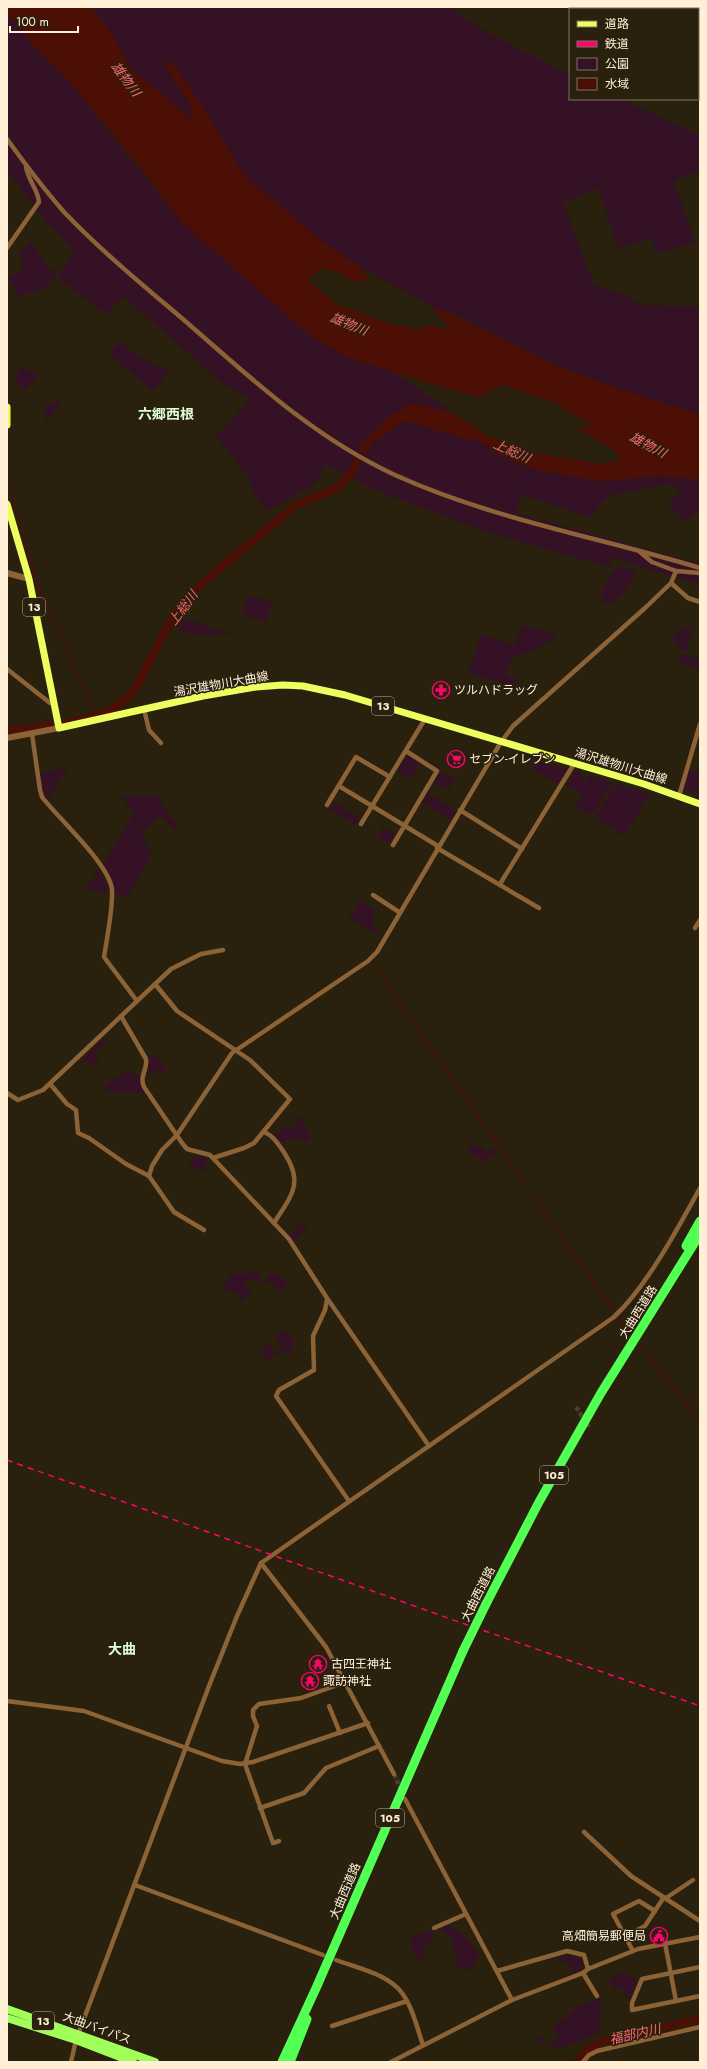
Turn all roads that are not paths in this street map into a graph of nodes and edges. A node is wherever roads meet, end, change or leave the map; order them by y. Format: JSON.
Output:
{"nodes":[{"id":1,"x":7,"y":139,"type":"edge"},
{"id":2,"x":26,"y":166,"type":"junction"},
{"id":3,"x":7,"y":248,"type":"edge"},
{"id":4,"x":7,"y":408,"type":"edge"},
{"id":5,"x":7,"y":425,"type":"edge"},
{"id":6,"x":7,"y":504,"type":"edge"},
{"id":7,"x":639,"y":551,"type":"junction"},
{"id":8,"x":700,"y":568,"type":"edge"},
{"id":9,"x":676,"y":571,"type":"junction"},
{"id":10,"x":7,"y":573,"type":"edge"},
{"id":11,"x":700,"y":573,"type":"edge"},
{"id":12,"x":29,"y":579,"type":"junction"},
{"id":13,"x":671,"y":583,"type":"junction"},
{"id":14,"x":700,"y":602,"type":"edge"},
{"id":15,"x":7,"y":669,"type":"edge"},
{"id":16,"x":53,"y":703,"type":"junction"},
{"id":17,"x":144,"y":710,"type":"junction"},
{"id":18,"x":425,"y":719,"type":"junction"},
{"id":19,"x":700,"y":724,"type":"edge"},
{"id":20,"x":58,"y":727,"type":"junction"},
{"id":21,"x":32,"y":734,"type":"junction"},
{"id":22,"x":7,"y":738,"type":"edge"},
{"id":23,"x":501,"y":742,"type":"junction"},
{"id":24,"x":161,"y":743,"type":"dead end"},
{"id":25,"x":406,"y":751,"type":"junction"},
{"id":26,"x":574,"y":764,"type":"junction"},
{"id":27,"x":390,"y":777,"type":"junction"},
{"id":28,"x":339,"y":786,"type":"junction"},
{"id":29,"x":679,"y":796,"type":"junction"},
{"id":30,"x":700,"y":804,"type":"edge"},
{"id":31,"x":327,"y":805,"type":"dead end"},
{"id":32,"x":372,"y":806,"type":"junction"},
{"id":33,"x":460,"y":810,"type":"junction"},
{"id":34,"x":361,"y":824,"type":"dead end"},
{"id":35,"x":404,"y":825,"type":"junction"},
{"id":36,"x":393,"y":845,"type":"dead end"},
{"id":37,"x":438,"y":847,"type":"junction"},
{"id":38,"x":522,"y":849,"type":"junction"},
{"id":39,"x":500,"y":884,"type":"junction"},
{"id":40,"x":373,"y":895,"type":"dead end"},
{"id":41,"x":539,"y":908,"type":"dead end"},
{"id":42,"x":399,"y":912,"type":"junction"},
{"id":43,"x":700,"y":920,"type":"edge"},
{"id":44,"x":695,"y":928,"type":"dead end"},
{"id":45,"x":223,"y":950,"type":"dead end"},
{"id":46,"x":155,"y":984,"type":"junction"},
{"id":47,"x":137,"y":1001,"type":"junction"},
{"id":48,"x":121,"y":1016,"type":"junction"},
{"id":49,"x":236,"y":1050,"type":"junction"},
{"id":50,"x":51,"y":1085,"type":"junction"},
{"id":51,"x":7,"y":1093,"type":"edge"},
{"id":52,"x":264,"y":1132,"type":"junction"},
{"id":53,"x":177,"y":1135,"type":"junction"},
{"id":54,"x":213,"y":1158,"type":"junction"},
{"id":55,"x":149,"y":1176,"type":"junction"},
{"id":56,"x":700,"y":1188,"type":"edge"},
{"id":57,"x":700,"y":1221,"type":"edge"},
{"id":58,"x":274,"y":1223,"type":"junction"},
{"id":59,"x":204,"y":1230,"type":"dead end"},
{"id":60,"x":700,"y":1234,"type":"edge"},
{"id":61,"x":327,"y":1298,"type":"junction"},
{"id":62,"x":629,"y":1348,"type":"junction"},
{"id":63,"x":429,"y":1446,"type":"junction"},
{"id":64,"x":349,"y":1501,"type":"junction"},
{"id":65,"x":261,"y":1563,"type":"junction"},
{"id":66,"x":346,"y":1682,"type":"junction"},
{"id":67,"x":7,"y":1701,"type":"edge"},
{"id":68,"x":329,"y":1706,"type":"dead end"},
{"id":69,"x":368,"y":1723,"type":"junction"},
{"id":70,"x":340,"y":1733,"type":"junction"},
{"id":71,"x":379,"y":1746,"type":"junction"},
{"id":72,"x":187,"y":1748,"type":"junction"},
{"id":73,"x":245,"y":1764,"type":"junction"},
{"id":74,"x":394,"y":1774,"type":"tunnel mouth"},
{"id":75,"x":405,"y":1799,"type":"dead end"},
{"id":76,"x":260,"y":1808,"type":"junction"},
{"id":77,"x":584,"y":1832,"type":"dead end"},
{"id":78,"x":279,"y":1841,"type":"dead end"},
{"id":79,"x":693,"y":1880,"type":"dead end"},
{"id":80,"x":135,"y":1884,"type":"junction"},
{"id":81,"x":665,"y":1898,"type":"junction"},
{"id":82,"x":655,"y":1911,"type":"junction"},
{"id":83,"x":466,"y":1914,"type":"junction"},
{"id":84,"x":700,"y":1920,"type":"edge"},
{"id":85,"x":434,"y":1928,"type":"dead end"},
{"id":86,"x":626,"y":1936,"type":"junction"},
{"id":87,"x":700,"y":1937,"type":"edge"},
{"id":88,"x":665,"y":1943,"type":"junction"},
{"id":89,"x":633,"y":1951,"type":"junction"},
{"id":90,"x":323,"y":1955,"type":"dead end"},
{"id":91,"x":336,"y":1960,"type":"dead end"},
{"id":92,"x":700,"y":1967,"type":"edge"},
{"id":93,"x":588,"y":1969,"type":"junction"},
{"id":94,"x":497,"y":1971,"type":"junction"},
{"id":95,"x":583,"y":1973,"type":"junction"},
{"id":96,"x":671,"y":1973,"type":"junction"},
{"id":97,"x":318,"y":1986,"type":"junction"},
{"id":98,"x":597,"y":1996,"type":"dead end"},
{"id":99,"x":700,"y":1996,"type":"edge"},
{"id":100,"x":512,"y":2000,"type":"junction"},
{"id":101,"x":407,"y":2001,"type":"junction"},
{"id":102,"x":676,"y":2001,"type":"junction"},
{"id":103,"x":7,"y":2009,"type":"edge"},
{"id":104,"x":7,"y":2018,"type":"edge"},
{"id":105,"x":332,"y":2026,"type":"dead end"},
{"id":106,"x":700,"y":2027,"type":"edge"},
{"id":107,"x":77,"y":2037,"type":"junction"},
{"id":108,"x":423,"y":2045,"type":"junction"},
{"id":109,"x":71,"y":2062,"type":"edge"},
{"id":110,"x":133,"y":2062,"type":"edge"},
{"id":111,"x":155,"y":2062,"type":"edge"},
{"id":112,"x":282,"y":2062,"type":"edge"},
{"id":113,"x":290,"y":2062,"type":"edge"},
{"id":114,"x":393,"y":2062,"type":"edge"},
{"id":115,"x":582,"y":2062,"type":"edge"}],
"edges":[{"from":1,"to":2,"type":"street"},
{"from":2,"to":3,"type":"street"},
{"from":2,"to":7,"type":"street"},
{"from":4,"to":5,"type":"main road"},
{"from":6,"to":12,"type":"main road","number":"13"},
{"from":7,"to":8,"type":"street"},
{"from":7,"to":9,"type":"street"},
{"from":9,"to":11,"type":"street"},
{"from":9,"to":13,"type":"street"},
{"from":10,"to":12,"type":"street"},
{"from":12,"to":16,"type":"main road","number":"13"},
{"from":13,"to":14,"type":"street"},
{"from":13,"to":23,"type":"street"},
{"from":15,"to":16,"type":"street"},
{"from":16,"to":20,"type":"main road","number":"13"},
{"from":17,"to":18,"type":"main road","name":"湯沢雄物川大曲線","number":"13"},
{"from":17,"to":20,"type":"main road","name":"湯沢雄物川大曲線","number":"13"},
{"from":17,"to":24,"type":"street"},
{"from":18,"to":23,"type":"main road","name":"湯沢雄物川大曲線","number":"13"},
{"from":18,"to":25,"type":"street"},
{"from":19,"to":29,"type":"street"},
{"from":20,"to":21,"type":"street"},
{"from":21,"to":22,"type":"street"},
{"from":21,"to":47,"type":"street"},
{"from":23,"to":26,"type":"main road","name":"湯沢雄物川大曲線","number":"13"},
{"from":23,"to":33,"type":"street"},
{"from":25,"to":27,"type":"street"},
{"from":25,"to":35,"type":"street"},
{"from":26,"to":29,"type":"main road","name":"湯沢雄物川大曲線","number":"13"},
{"from":26,"to":38,"type":"street"},
{"from":27,"to":28,"type":"street"},
{"from":27,"to":32,"type":"street"},
{"from":28,"to":31,"type":"street"},
{"from":28,"to":32,"type":"street"},
{"from":29,"to":30,"type":"main road","name":"湯沢雄物川大曲線","number":"13"},
{"from":32,"to":34,"type":"street"},
{"from":32,"to":35,"type":"street"},
{"from":33,"to":37,"type":"street"},
{"from":33,"to":38,"type":"street"},
{"from":35,"to":36,"type":"street"},
{"from":35,"to":37,"type":"street"},
{"from":37,"to":39,"type":"street"},
{"from":37,"to":42,"type":"street"},
{"from":38,"to":39,"type":"street"},
{"from":39,"to":41,"type":"street"},
{"from":40,"to":42,"type":"street"},
{"from":42,"to":49,"type":"street"},
{"from":43,"to":44,"type":"street"},
{"from":45,"to":46,"type":"street"},
{"from":46,"to":47,"type":"street"},
{"from":46,"to":49,"type":"street"},
{"from":47,"to":48,"type":"street"},
{"from":48,"to":50,"type":"street"},
{"from":48,"to":53,"type":"street"},
{"from":49,"to":52,"type":"street"},
{"from":49,"to":53,"type":"street"},
{"from":50,"to":51,"type":"street"},
{"from":50,"to":55,"type":"street"},
{"from":52,"to":54,"type":"street"},
{"from":52,"to":58,"type":"street"},
{"from":53,"to":54,"type":"street"},
{"from":53,"to":55,"type":"street"},
{"from":54,"to":58,"type":"street"},
{"from":55,"to":59,"type":"street"},
{"from":56,"to":63,"type":"street"},
{"from":57,"to":62,"type":"highway"},
{"from":58,"to":61,"type":"street"},
{"from":60,"to":62,"type":"highway","name":"大曲西道路","number":"105"},
{"from":61,"to":63,"type":"street"},
{"from":61,"to":64,"type":"street"},
{"from":62,"to":97,"type":"highway","name":"大曲西道路","number":"105","bridge":true},
{"from":63,"to":64,"type":"street"},
{"from":64,"to":65,"type":"street"},
{"from":65,"to":66,"type":"street"},
{"from":65,"to":72,"type":"street"},
{"from":66,"to":69,"type":"street"},
{"from":66,"to":73,"type":"street"},
{"from":67,"to":72,"type":"street"},
{"from":68,"to":70,"type":"street"},
{"from":69,"to":70,"type":"street"},
{"from":69,"to":71,"type":"street"},
{"from":70,"to":73,"type":"street"},
{"from":71,"to":74,"type":"street"},
{"from":71,"to":76,"type":"street"},
{"from":72,"to":73,"type":"street"},
{"from":72,"to":80,"type":"street"},
{"from":73,"to":76,"type":"street"},
{"from":75,"to":83,"type":"street"},
{"from":76,"to":78,"type":"street"},
{"from":77,"to":81,"type":"street"},
{"from":79,"to":81,"type":"street"},
{"from":80,"to":90,"type":"street"},
{"from":80,"to":107,"type":"street"},
{"from":81,"to":82,"type":"street"},
{"from":81,"to":84,"type":"street"},
{"from":82,"to":86,"type":"street"},
{"from":82,"to":86,"type":"street"},
{"from":83,"to":85,"type":"street"},
{"from":83,"to":94,"type":"street"},
{"from":86,"to":89,"type":"street"},
{"from":87,"to":88,"type":"street"},
{"from":88,"to":89,"type":"street"},
{"from":88,"to":96,"type":"street"},
{"from":89,"to":93,"type":"street"},
{"from":91,"to":101,"type":"street"},
{"from":92,"to":96,"type":"street"},
{"from":93,"to":94,"type":"street"},
{"from":93,"to":95,"type":"street"},
{"from":94,"to":100,"type":"street"},
{"from":95,"to":98,"type":"street"},
{"from":95,"to":100,"type":"street"},
{"from":96,"to":102,"type":"street"},
{"from":96,"to":102,"type":"street"},
{"from":97,"to":112,"type":"highway"},
{"from":97,"to":113,"type":"highway"},
{"from":99,"to":102,"type":"street"},
{"from":100,"to":108,"type":"street"},
{"from":101,"to":105,"type":"street"},
{"from":101,"to":108,"type":"street"},
{"from":103,"to":107,"type":"highway","name":"大曲バイパス","number":"13"},
{"from":104,"to":107,"type":"highway","name":"大曲バイパス","number":"13"},
{"from":106,"to":115,"type":"street"},
{"from":107,"to":109,"type":"street"},
{"from":107,"to":110,"type":"highway","name":"大曲バイパス","number":"13"},
{"from":107,"to":111,"type":"highway","name":"大曲バイパス","number":"13"},
{"from":108,"to":114,"type":"street"}]}
